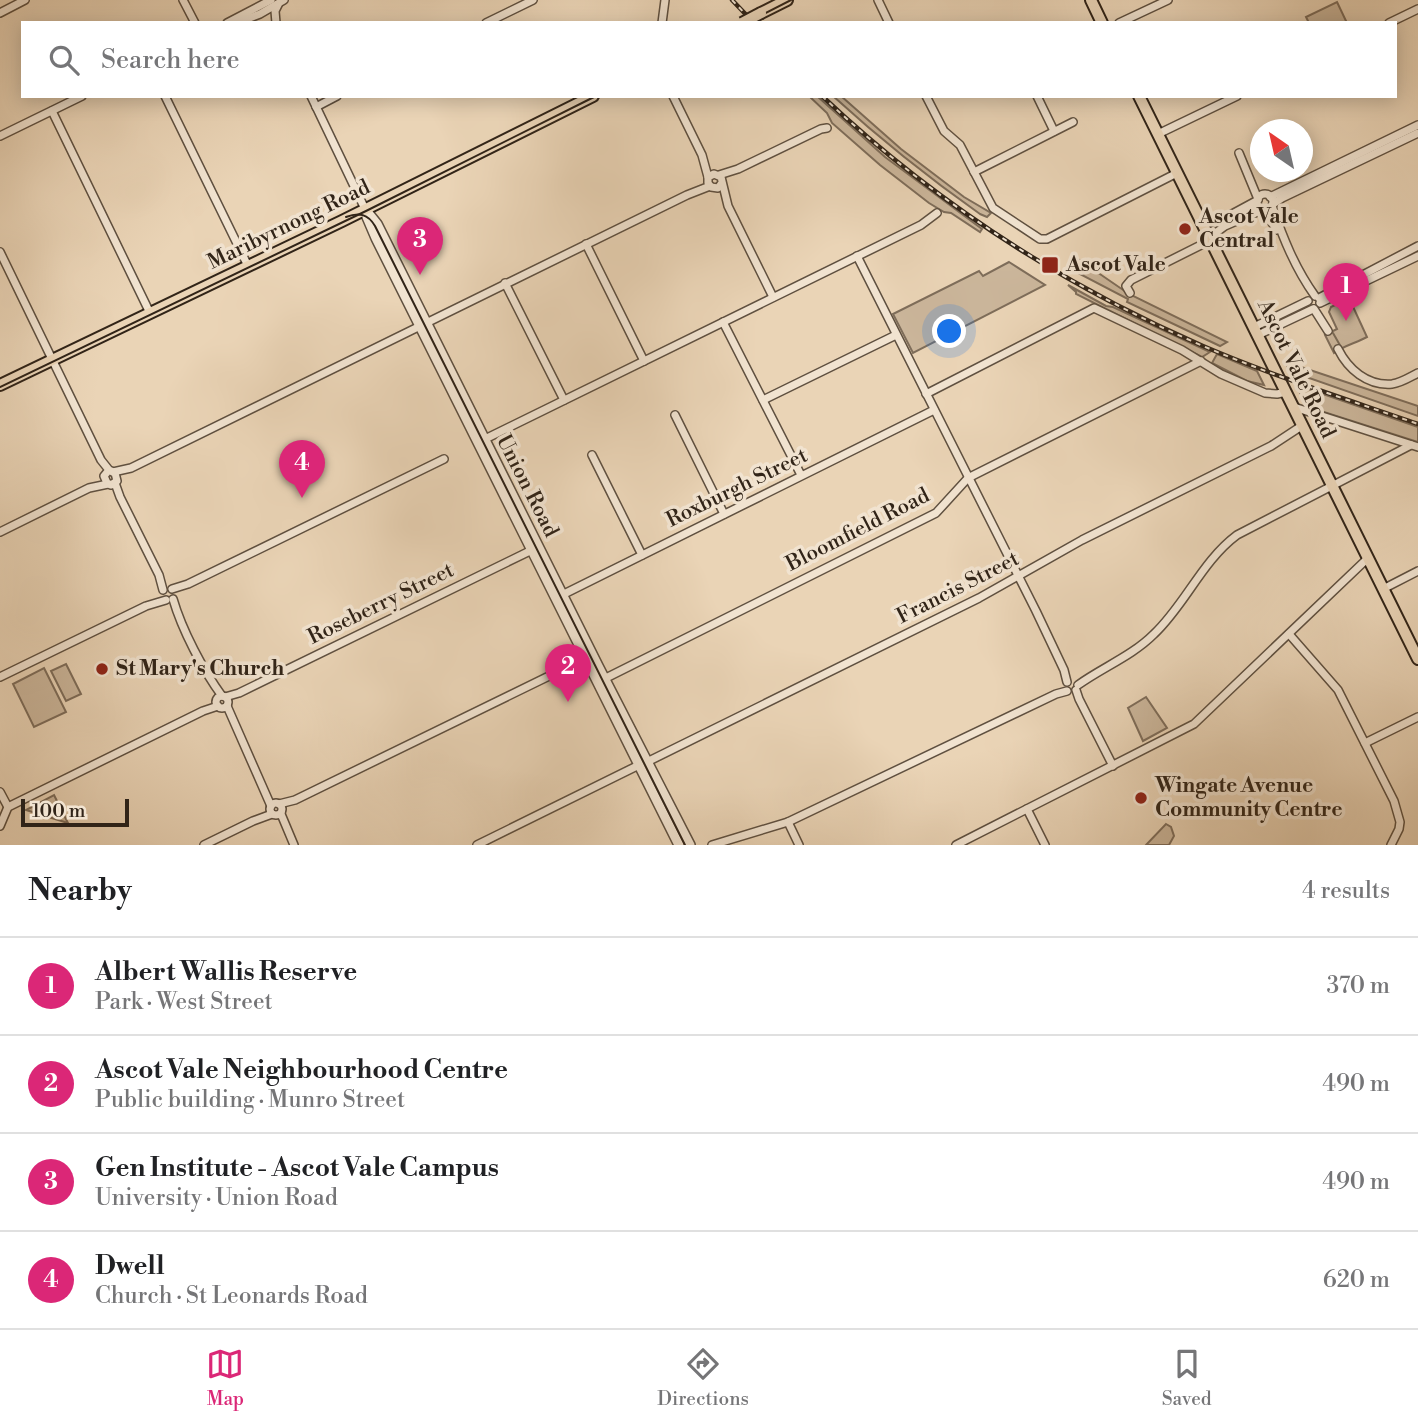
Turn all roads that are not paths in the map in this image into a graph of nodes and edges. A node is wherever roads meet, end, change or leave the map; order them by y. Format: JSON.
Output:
{"nodes":[{"id":1,"x":25,"y":0,"type":"edge"},
{"id":2,"x":183,"y":0,"type":"edge"},
{"id":3,"x":533,"y":0,"type":"edge"},
{"id":4,"x":665,"y":0,"type":"edge"},
{"id":5,"x":787,"y":0,"type":"edge"},
{"id":6,"x":878,"y":0,"type":"edge"},
{"id":7,"x":1091,"y":0,"type":"edge"},
{"id":8,"x":1168,"y":0,"type":"edge"},
{"id":9,"x":274,"y":4,"type":"edge"},
{"id":10,"x":765,"y":7,"type":"edge"},
{"id":11,"x":1418,"y":9,"type":"edge"},
{"id":12,"x":261,"y":12,"type":"junction"},
{"id":13,"x":0,"y":13,"type":"edge"},
{"id":14,"x":193,"y":21,"type":"edge"},
{"id":15,"x":233,"y":21,"type":"edge"},
{"id":16,"x":241,"y":21,"type":"edge"},
{"id":17,"x":272,"y":21,"type":"edge"},
{"id":18,"x":490,"y":21,"type":"edge"},
{"id":19,"x":663,"y":21,"type":"edge"},
{"id":20,"x":745,"y":21,"type":"edge"},
{"id":21,"x":888,"y":21,"type":"edge"},
{"id":22,"x":1101,"y":21,"type":"edge"},
{"id":23,"x":1125,"y":21,"type":"edge"},
{"id":24,"x":1393,"y":21,"type":"edge"},
{"id":25,"x":78,"y":98,"type":"edge"},
{"id":26,"x":166,"y":98,"type":"edge"},
{"id":27,"x":312,"y":98,"type":"edge"},
{"id":28,"x":333,"y":98,"type":"edge"},
{"id":29,"x":589,"y":98,"type":"edge"},
{"id":30,"x":674,"y":98,"type":"edge"},
{"id":31,"x":927,"y":98,"type":"edge"},
{"id":32,"x":1038,"y":98,"type":"edge"},
{"id":33,"x":1140,"y":98,"type":"edge"},
{"id":34,"x":1233,"y":98,"type":"edge"},
{"id":35,"x":316,"y":107,"type":"junction"},
{"id":36,"x":52,"y":111,"type":"junction"},
{"id":37,"x":1073,"y":122,"type":"dead end"},
{"id":38,"x":1418,"y":125,"type":"edge"},
{"id":39,"x":827,"y":128,"type":"dead end"},
{"id":40,"x":1054,"y":131,"type":"junction"},
{"id":41,"x":1418,"y":133,"type":"edge"},
{"id":42,"x":1158,"y":134,"type":"junction"},
{"id":43,"x":0,"y":136,"type":"edge"},
{"id":44,"x":1382,"y":147,"type":"junction"},
{"id":45,"x":1239,"y":153,"type":"dead end"},
{"id":46,"x":974,"y":172,"type":"junction"},
{"id":47,"x":1177,"y":173,"type":"junction"},
{"id":48,"x":1248,"y":173,"type":"junction"},
{"id":49,"x":715,"y":181,"type":"junction"},
{"id":50,"x":1258,"y":200,"type":"junction"},
{"id":51,"x":1271,"y":200,"type":"junction"},
{"id":52,"x":1263,"y":210,"type":"junction"},
{"id":53,"x":937,"y":214,"type":"dead end"},
{"id":54,"x":372,"y":215,"type":"junction"},
{"id":55,"x":342,"y":221,"type":"junction"},
{"id":56,"x":1203,"y":224,"type":"junction"},
{"id":57,"x":1282,"y":236,"type":"junction"},
{"id":58,"x":376,"y":238,"type":"junction"},
{"id":59,"x":1210,"y":239,"type":"junction"},
{"id":60,"x":586,"y":244,"type":"junction"},
{"id":61,"x":1418,"y":246,"type":"edge"},
{"id":62,"x":0,"y":252,"type":"edge"},
{"id":63,"x":857,"y":256,"type":"junction"},
{"id":64,"x":1418,"y":256,"type":"edge"},
{"id":65,"x":248,"y":266,"type":"junction"},
{"id":66,"x":505,"y":283,"type":"junction"},
{"id":67,"x":1130,"y":293,"type":"dead end"},
{"id":68,"x":773,"y":297,"type":"junction"},
{"id":69,"x":1315,"y":303,"type":"junction"},
{"id":70,"x":150,"y":313,"type":"junction"},
{"id":71,"x":723,"y":322,"type":"junction"},
{"id":72,"x":423,"y":324,"type":"junction"},
{"id":73,"x":1256,"y":331,"type":"junction"},
{"id":74,"x":1328,"y":331,"type":"dead end"},
{"id":75,"x":896,"y":335,"type":"junction"},
{"id":76,"x":1338,"y":349,"type":"dead end"},
{"id":77,"x":52,"y":360,"type":"junction"},
{"id":78,"x":644,"y":361,"type":"junction"},
{"id":79,"x":1201,"y":361,"type":"junction"},
{"id":80,"x":1418,"y":373,"type":"edge"},
{"id":81,"x":0,"y":385,"type":"edge"},
{"id":82,"x":1286,"y":391,"type":"junction"},
{"id":83,"x":926,"y":394,"type":"junction"},
{"id":84,"x":564,"y":400,"type":"junction"},
{"id":85,"x":764,"y":400,"type":"junction"},
{"id":86,"x":1294,"y":407,"type":"junction"},
{"id":87,"x":934,"y":410,"type":"junction"},
{"id":88,"x":675,"y":415,"type":"dead end"},
{"id":89,"x":1305,"y":429,"type":"junction"},
{"id":90,"x":481,"y":441,"type":"junction"},
{"id":91,"x":1414,"y":446,"type":"edge"},
{"id":92,"x":592,"y":456,"type":"dead end"},
{"id":93,"x":444,"y":459,"type":"dead end"},
{"id":94,"x":801,"y":475,"type":"junction"},
{"id":95,"x":110,"y":478,"type":"junction"},
{"id":96,"x":968,"y":478,"type":"junction"},
{"id":97,"x":1332,"y":485,"type":"junction"},
{"id":98,"x":724,"y":514,"type":"junction"},
{"id":99,"x":0,"y":532,"type":"edge"},
{"id":100,"x":535,"y":549,"type":"junction"},
{"id":101,"x":642,"y":555,"type":"junction"},
{"id":102,"x":1368,"y":558,"type":"junction"},
{"id":103,"x":1418,"y":571,"type":"edge"},
{"id":104,"x":1019,"y":578,"type":"junction"},
{"id":105,"x":1383,"y":589,"type":"junction"},
{"id":106,"x":168,"y":594,"type":"junction"},
{"id":107,"x":559,"y":596,"type":"junction"},
{"id":108,"x":1289,"y":634,"type":"junction"},
{"id":109,"x":589,"y":656,"type":"junction"},
{"id":110,"x":1418,"y":659,"type":"edge"},
{"id":111,"x":0,"y":677,"type":"edge"},
{"id":112,"x":601,"y":680,"type":"junction"},
{"id":113,"x":1072,"y":686,"type":"junction"},
{"id":114,"x":222,"y":702,"type":"junction"},
{"id":115,"x":1418,"y":717,"type":"edge"},
{"id":116,"x":1365,"y":743,"type":"junction"},
{"id":117,"x":643,"y":764,"type":"junction"},
{"id":118,"x":1113,"y":766,"type":"junction"},
{"id":119,"x":0,"y":792,"type":"edge"},
{"id":120,"x":8,"y":807,"type":"junction"},
{"id":121,"x":276,"y":809,"type":"junction"},
{"id":122,"x":1027,"y":809,"type":"junction"},
{"id":123,"x":788,"y":822,"type":"junction"},
{"id":124,"x":0,"y":826,"type":"edge"},
{"id":125,"x":204,"y":845,"type":"edge"},
{"id":126,"x":294,"y":845,"type":"edge"},
{"id":127,"x":477,"y":845,"type":"edge"},
{"id":128,"x":679,"y":845,"type":"edge"},
{"id":129,"x":690,"y":845,"type":"edge"},
{"id":130,"x":712,"y":845,"type":"edge"},
{"id":131,"x":800,"y":845,"type":"edge"},
{"id":132,"x":956,"y":845,"type":"edge"},
{"id":133,"x":1045,"y":845,"type":"edge"},
{"id":134,"x":1391,"y":845,"type":"edge"}],
"edges":[{"from":1,"to":13,"type":"street"},
{"from":2,"to":14,"type":"street"},
{"from":3,"to":18,"type":"street"},
{"from":4,"to":19,"type":"street"},
{"from":5,"to":10,"type":"main road"},
{"from":6,"to":21,"type":"street"},
{"from":7,"to":22,"type":"main road"},
{"from":8,"to":23,"type":"street"},
{"from":9,"to":12,"type":"street"},
{"from":10,"to":20,"type":"main road","bridge":true},
{"from":11,"to":24,"type":"street"},
{"from":12,"to":15,"type":"street"},
{"from":12,"to":16,"type":"street"},
{"from":12,"to":17,"type":"street"},
{"from":25,"to":36,"type":"street"},
{"from":26,"to":65,"type":"street"},
{"from":27,"to":35,"type":"street","name":"Union Road"},
{"from":28,"to":35,"type":"street"},
{"from":29,"to":54,"type":"main road","name":"Maribyrnong Road"},
{"from":30,"to":49,"type":"street"},
{"from":31,"to":46,"type":"street"},
{"from":32,"to":40,"type":"street"},
{"from":33,"to":42,"type":"main road","name":"Ascot Vale Road"},
{"from":34,"to":42,"type":"street"},
{"from":35,"to":54,"type":"street","name":"Union Road"},
{"from":36,"to":43,"type":"street"},
{"from":36,"to":70,"type":"street"},
{"from":37,"to":40,"type":"street"},
{"from":38,"to":44,"type":"street"},
{"from":39,"to":49,"type":"street"},
{"from":40,"to":46,"type":"street"},
{"from":41,"to":44,"type":"street"},
{"from":42,"to":47,"type":"main road","name":"Ascot Vale Road"},
{"from":44,"to":51,"type":"street"},
{"from":45,"to":48,"type":"street"},
{"from":46,"to":47,"type":"street"},
{"from":47,"to":56,"type":"main road","name":"Ascot Vale Road"},
{"from":48,"to":50,"type":"street"},
{"from":48,"to":51,"type":"street"},
{"from":49,"to":60,"type":"street"},
{"from":49,"to":68,"type":"street"},
{"from":50,"to":51,"type":"street"},
{"from":50,"to":52,"type":"street"},
{"from":50,"to":56,"type":"street"},
{"from":51,"to":52,"type":"street"},
{"from":51,"to":57,"type":"street"},
{"from":52,"to":57,"type":"street"},
{"from":52,"to":59,"type":"street"},
{"from":53,"to":63,"type":"street"},
{"from":54,"to":55,"type":"main road","name":"Maribyrnong Road"},
{"from":54,"to":58,"type":"street","name":"Union Road"},
{"from":54,"to":72,"type":"street","name":"Union Road"},
{"from":55,"to":58,"type":"street","name":"Union Road"},
{"from":55,"to":65,"type":"main road","name":"Maribyrnong Road"},
{"from":56,"to":59,"type":"main road","name":"Ascot Vale Road"},
{"from":57,"to":69,"type":"street"},
{"from":58,"to":72,"type":"street","name":"Union Road"},
{"from":59,"to":67,"type":"street"},
{"from":59,"to":73,"type":"main road","name":"Ascot Vale Road"},
{"from":60,"to":66,"type":"street"},
{"from":60,"to":78,"type":"street"},
{"from":61,"to":69,"type":"street"},
{"from":62,"to":77,"type":"street"},
{"from":63,"to":68,"type":"street"},
{"from":63,"to":75,"type":"street"},
{"from":64,"to":69,"type":"street"},
{"from":65,"to":70,"type":"main road","name":"Maribyrnong Road"},
{"from":66,"to":72,"type":"street"},
{"from":66,"to":84,"type":"street"},
{"from":68,"to":71,"type":"street"},
{"from":69,"to":73,"type":"street"},
{"from":69,"to":74,"type":"street"},
{"from":70,"to":77,"type":"main road","name":"Maribyrnong Road"},
{"from":71,"to":78,"type":"street"},
{"from":71,"to":85,"type":"street"},
{"from":72,"to":90,"type":"street","name":"Union Road"},
{"from":72,"to":95,"type":"street"},
{"from":73,"to":82,"type":"main road","name":"Ascot Vale Road"},
{"from":75,"to":83,"type":"street"},
{"from":75,"to":85,"type":"street"},
{"from":76,"to":80,"type":"street"},
{"from":77,"to":81,"type":"main road","name":"Maribyrnong Road"},
{"from":77,"to":95,"type":"street"},
{"from":78,"to":84,"type":"street"},
{"from":79,"to":82,"type":"street"},
{"from":79,"to":83,"type":"street"},
{"from":79,"to":96,"type":"street","name":"Bloomfield Road"},
{"from":82,"to":86,"type":"main road","name":"Ascot Vale Road"},
{"from":83,"to":87,"type":"street"},
{"from":84,"to":90,"type":"street"},
{"from":85,"to":94,"type":"street"},
{"from":86,"to":89,"type":"main road","name":"Ascot Vale Road"},
{"from":86,"to":91,"type":"street"},
{"from":87,"to":94,"type":"street","name":"Roxburgh Street"},
{"from":87,"to":96,"type":"street"},
{"from":88,"to":98,"type":"street"},
{"from":89,"to":97,"type":"main road","name":"Ascot Vale Road"},
{"from":89,"to":104,"type":"street","name":"Francis Street"},
{"from":90,"to":100,"type":"street","name":"Union Road"},
{"from":91,"to":97,"type":"street"},
{"from":92,"to":101,"type":"street"},
{"from":93,"to":106,"type":"street"},
{"from":94,"to":98,"type":"street","name":"Roxburgh Street"},
{"from":95,"to":99,"type":"street"},
{"from":95,"to":106,"type":"street"},
{"from":96,"to":104,"type":"street"},
{"from":96,"to":112,"type":"street","name":"Bloomfield Road"},
{"from":97,"to":102,"type":"main road","name":"Ascot Vale Road"},
{"from":97,"to":113,"type":"street"},
{"from":98,"to":101,"type":"street","name":"Roxburgh Street"},
{"from":100,"to":107,"type":"street","name":"Union Road"},
{"from":100,"to":114,"type":"street","name":"Roseberry Street"},
{"from":101,"to":107,"type":"street","name":"Roxburgh Street"},
{"from":102,"to":105,"type":"main road","name":"Ascot Vale Road"},
{"from":102,"to":108,"type":"street"},
{"from":103,"to":105,"type":"street"},
{"from":104,"to":113,"type":"street"},
{"from":104,"to":117,"type":"street","name":"Francis Street"},
{"from":105,"to":110,"type":"main road","name":"Ascot Vale Road"},
{"from":106,"to":111,"type":"street"},
{"from":106,"to":114,"type":"street"},
{"from":107,"to":109,"type":"street","name":"Union Road"},
{"from":108,"to":116,"type":"street"},
{"from":108,"to":118,"type":"street"},
{"from":109,"to":112,"type":"street","name":"Union Road"},
{"from":109,"to":121,"type":"street"},
{"from":112,"to":117,"type":"street","name":"Union Road"},
{"from":113,"to":118,"type":"street"},
{"from":113,"to":123,"type":"street"},
{"from":114,"to":120,"type":"street","name":"Roseberry Street"},
{"from":114,"to":121,"type":"street"},
{"from":115,"to":116,"type":"street"},
{"from":116,"to":134,"type":"street"},
{"from":117,"to":127,"type":"street","name":"Francis Street"},
{"from":117,"to":128,"type":"street","name":"Union Road"},
{"from":117,"to":129,"type":"street","name":"Union Road"},
{"from":118,"to":122,"type":"street"},
{"from":119,"to":120,"type":"street"},
{"from":120,"to":124,"type":"street"},
{"from":121,"to":125,"type":"street"},
{"from":121,"to":126,"type":"street"},
{"from":122,"to":132,"type":"street"},
{"from":122,"to":133,"type":"street"},
{"from":123,"to":130,"type":"street"},
{"from":123,"to":131,"type":"street"}]}
